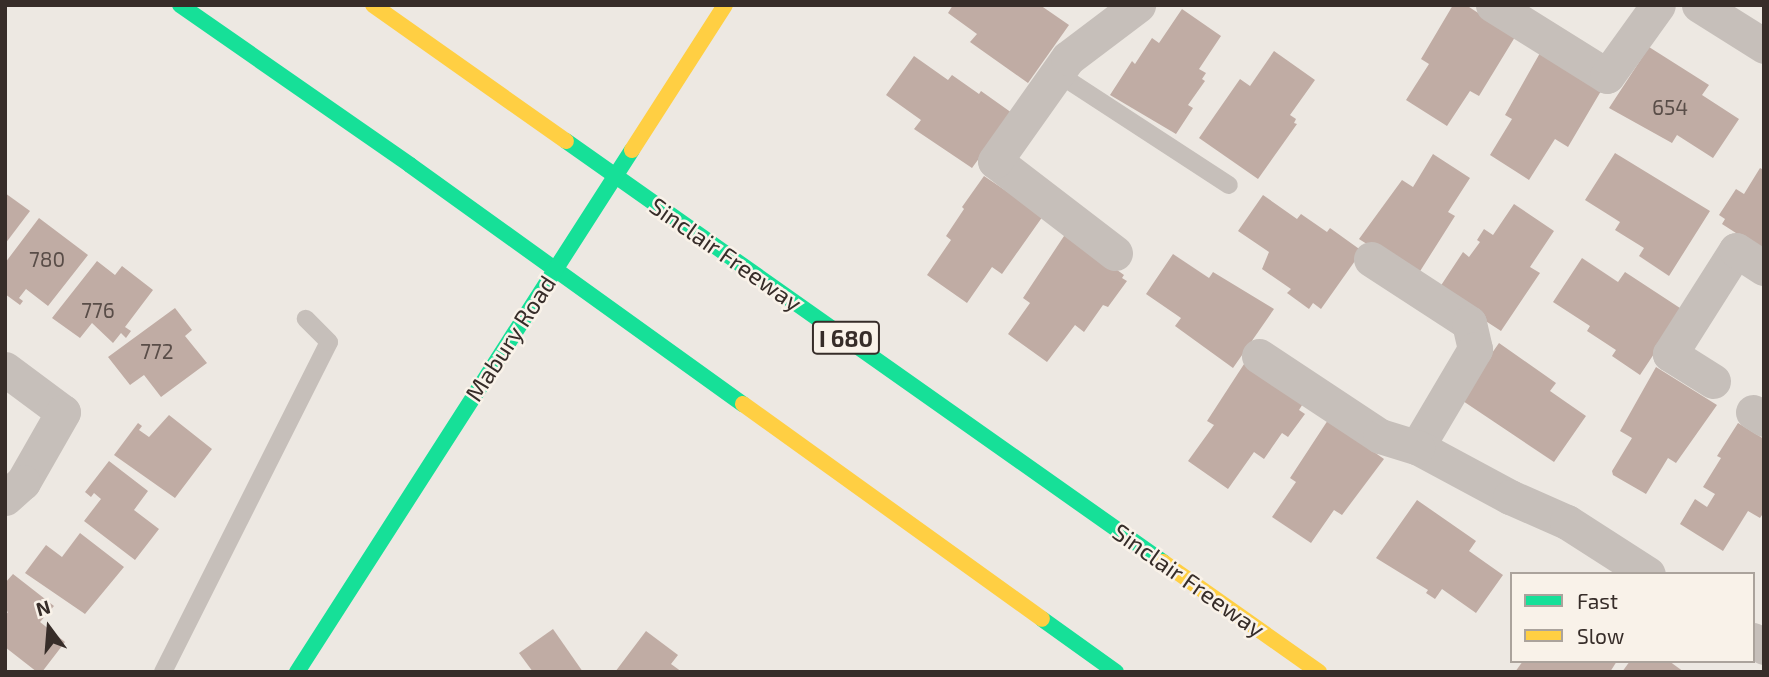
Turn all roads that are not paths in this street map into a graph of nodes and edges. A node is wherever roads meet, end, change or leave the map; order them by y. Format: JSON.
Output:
{"nodes":[{"id":1,"x":180,"y":5,"type":"edge"},
{"id":2,"x":373,"y":5,"type":"edge"},
{"id":3,"x":725,"y":5,"type":"edge"},
{"id":4,"x":1138,"y":5,"type":"edge"},
{"id":5,"x":1493,"y":5,"type":"edge"},
{"id":6,"x":1658,"y":5,"type":"edge"},
{"id":7,"x":1699,"y":5,"type":"edge"},
{"id":8,"x":1764,"y":46,"type":"edge"},
{"id":9,"x":1057,"y":73,"type":"junction"},
{"id":10,"x":1228,"y":185,"type":"dead end"},
{"id":11,"x":1115,"y":253,"type":"dead end"},
{"id":12,"x":1371,"y":259,"type":"dead end"},
{"id":13,"x":1764,"y":268,"type":"edge"},
{"id":14,"x":306,"y":319,"type":"dead end"},
{"id":15,"x":1259,"y":356,"type":"dead end"},
{"id":16,"x":5,"y":369,"type":"edge"},
{"id":17,"x":1713,"y":381,"type":"dead end"},
{"id":18,"x":1417,"y":447,"type":"junction"},
{"id":19,"x":5,"y":498,"type":"edge"},
{"id":20,"x":1645,"y":572,"type":"edge"},
{"id":21,"x":163,"y":672,"type":"edge"},
{"id":22,"x":296,"y":672,"type":"edge"},
{"id":23,"x":1116,"y":672,"type":"edge"},
{"id":24,"x":1319,"y":672,"type":"edge"}],
"edges":[{"from":1,"to":23,"type":"main road"},
{"from":2,"to":24,"type":"main road","name":"Sinclair Freeway","number":"I 680"},
{"from":3,"to":22,"type":"main road","name":"Mabury Road"},
{"from":4,"to":9,"type":"street"},
{"from":5,"to":6,"type":"street"},
{"from":7,"to":8,"type":"street"},
{"from":9,"to":10,"type":"lane"},
{"from":9,"to":11,"type":"street"},
{"from":12,"to":18,"type":"street"},
{"from":13,"to":17,"type":"street"},
{"from":14,"to":21,"type":"lane"},
{"from":15,"to":18,"type":"street"},
{"from":16,"to":19,"type":"street"},
{"from":18,"to":20,"type":"street"}]}
